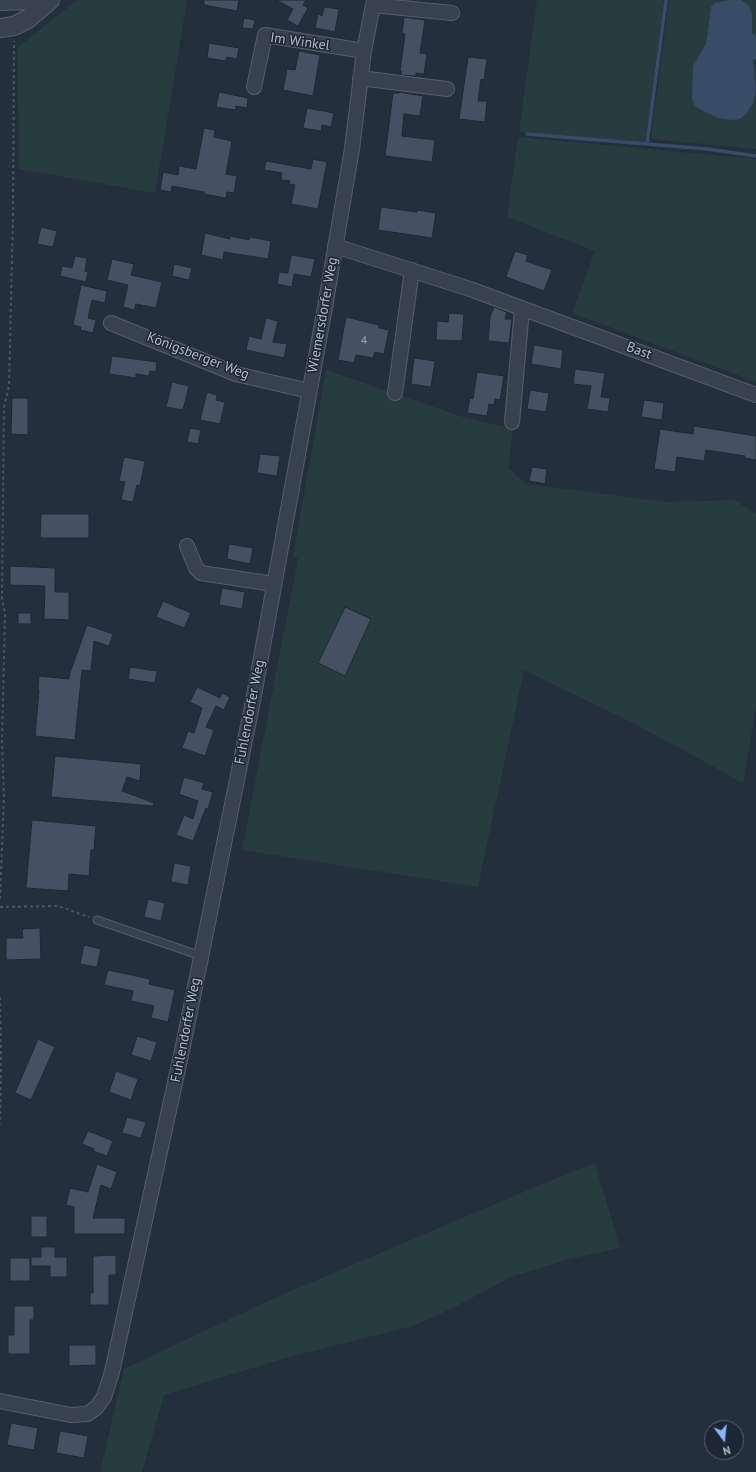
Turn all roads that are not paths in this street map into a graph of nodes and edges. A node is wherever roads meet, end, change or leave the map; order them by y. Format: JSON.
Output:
{"nodes":[{"id":1,"x":32,"y":0,"type":"edge"},
{"id":2,"x":50,"y":0,"type":"edge"},
{"id":3,"x":0,"y":1,"type":"edge"},
{"id":4,"x":374,"y":2,"type":"edge"},
{"id":5,"x":452,"y":13,"type":"dead end"},
{"id":6,"x":7,"y":27,"type":"edge"},
{"id":7,"x":364,"y":51,"type":"junction"},
{"id":8,"x":360,"y":78,"type":"junction"},
{"id":9,"x":254,"y":87,"type":"dead end"},
{"id":10,"x":447,"y":89,"type":"dead end"},
{"id":11,"x":336,"y":246,"type":"junction"},
{"id":12,"x":412,"y":270,"type":"junction"},
{"id":13,"x":522,"y":309,"type":"junction"},
{"id":14,"x":111,"y":323,"type":"dead end"},
{"id":15,"x":309,"y":391,"type":"junction"},
{"id":16,"x":396,"y":394,"type":"dead end"},
{"id":17,"x":756,"y":395,"type":"edge"},
{"id":18,"x":512,"y":422,"type":"dead end"},
{"id":19,"x":187,"y":546,"type":"dead end"},
{"id":20,"x":281,"y":550,"type":"joint"},
{"id":21,"x":274,"y":584,"type":"junction"},
{"id":22,"x":97,"y":920,"type":"road end"},
{"id":23,"x":201,"y":956,"type":"junction"},
{"id":24,"x":0,"y":1401,"type":"edge"}],
"edges":[{"from":1,"to":3,"type":"street"},
{"from":2,"to":6,"type":"street"},
{"from":4,"to":5,"type":"street","name":"Wiemersdorfer Weg"},
{"from":4,"to":7,"type":"street","name":"Wiemersdorfer Weg"},
{"from":7,"to":8,"type":"street","name":"Wiemersdorfer Weg"},
{"from":7,"to":9,"type":"street","name":"Im Winkel"},
{"from":8,"to":10,"type":"street"},
{"from":8,"to":11,"type":"street","name":"Wiemersdorfer Weg"},
{"from":11,"to":12,"type":"street","name":"Bast"},
{"from":11,"to":15,"type":"street","name":"Wiemersdorfer Weg"},
{"from":12,"to":13,"type":"street","name":"Bast"},
{"from":12,"to":16,"type":"street"},
{"from":13,"to":17,"type":"street","name":"Bast"},
{"from":13,"to":18,"type":"street"},
{"from":14,"to":15,"type":"street","name":"Königsberger Weg"},
{"from":15,"to":20,"type":"street","name":"Wiemersdorfer Weg"},
{"from":19,"to":21,"type":"street"},
{"from":20,"to":21,"type":"street","name":"Fuhlendorfer Weg"},
{"from":21,"to":23,"type":"street","name":"Fuhlendorfer Weg"},
{"from":22,"to":23,"type":"lane"},
{"from":23,"to":24,"type":"street","name":"Fuhlendorfer Weg"}]}
